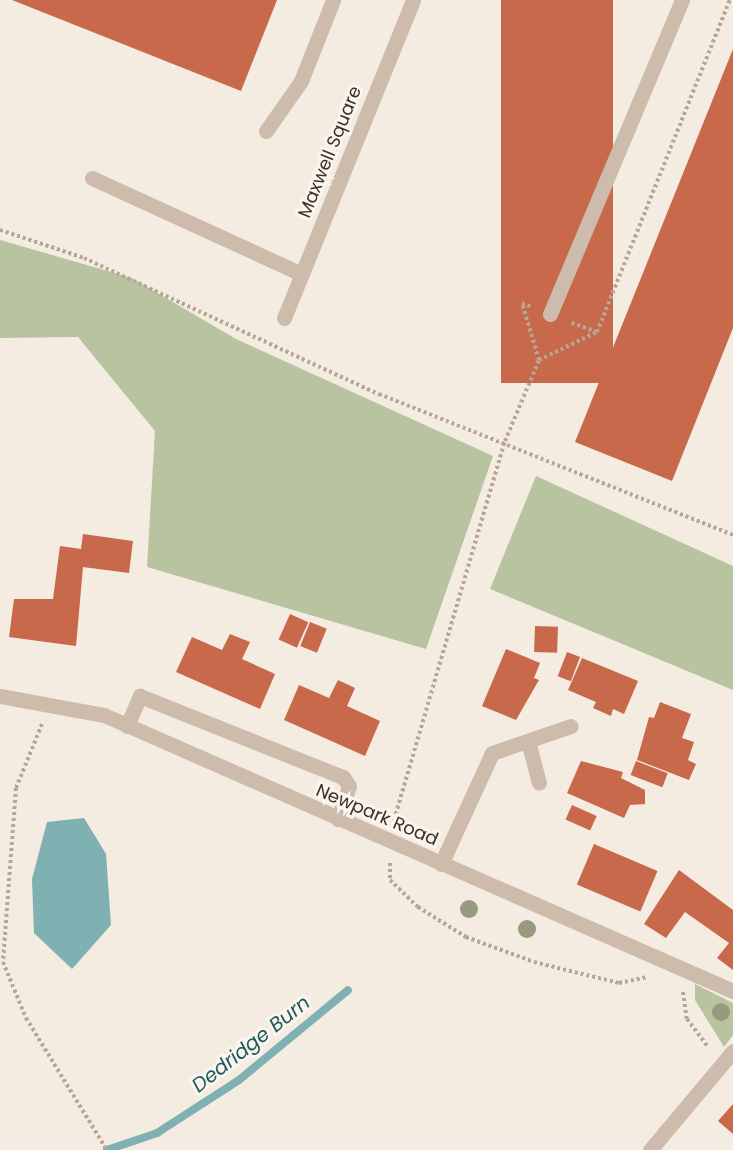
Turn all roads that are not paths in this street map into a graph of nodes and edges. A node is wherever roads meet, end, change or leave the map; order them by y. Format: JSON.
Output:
{"nodes":[{"id":1,"x":333,"y":0,"type":"edge"},
{"id":2,"x":413,"y":0,"type":"edge"},
{"id":3,"x":682,"y":0,"type":"edge"},
{"id":4,"x":266,"y":131,"type":"dead end"},
{"id":5,"x":92,"y":178,"type":"dead end"},
{"id":6,"x":302,"y":274,"type":"junction"},
{"id":7,"x":550,"y":314,"type":"road end"},
{"id":8,"x":284,"y":318,"type":"dead end"},
{"id":9,"x":0,"y":696,"type":"edge"},
{"id":10,"x":127,"y":726,"type":"junction"},
{"id":11,"x":571,"y":726,"type":"dead end"},
{"id":12,"x":528,"y":741,"type":"junction"},
{"id":13,"x":539,"y":783,"type":"dead end"},
{"id":14,"x":338,"y":819,"type":"junction"},
{"id":15,"x":441,"y":864,"type":"junction"},
{"id":16,"x":733,"y":991,"type":"edge"},
{"id":17,"x":729,"y":1056,"type":"edge"},
{"id":18,"x":650,"y":1150,"type":"edge"}],
"edges":[{"from":1,"to":4,"type":"street"},
{"from":2,"to":6,"type":"street","name":"Maxwell Square"},
{"from":3,"to":7,"type":"street"},
{"from":5,"to":6,"type":"street"},
{"from":6,"to":8,"type":"street","name":"Maxwell Square"},
{"from":9,"to":10,"type":"street","name":"Newpark Road"},
{"from":10,"to":14,"type":"street","name":"Newpark Road"},
{"from":10,"to":14,"type":"street"},
{"from":11,"to":12,"type":"street"},
{"from":12,"to":13,"type":"street"},
{"from":12,"to":15,"type":"street"},
{"from":14,"to":15,"type":"street","name":"Newpark Road"},
{"from":15,"to":16,"type":"street","name":"Newpark Road"},
{"from":17,"to":18,"type":"street"}]}
